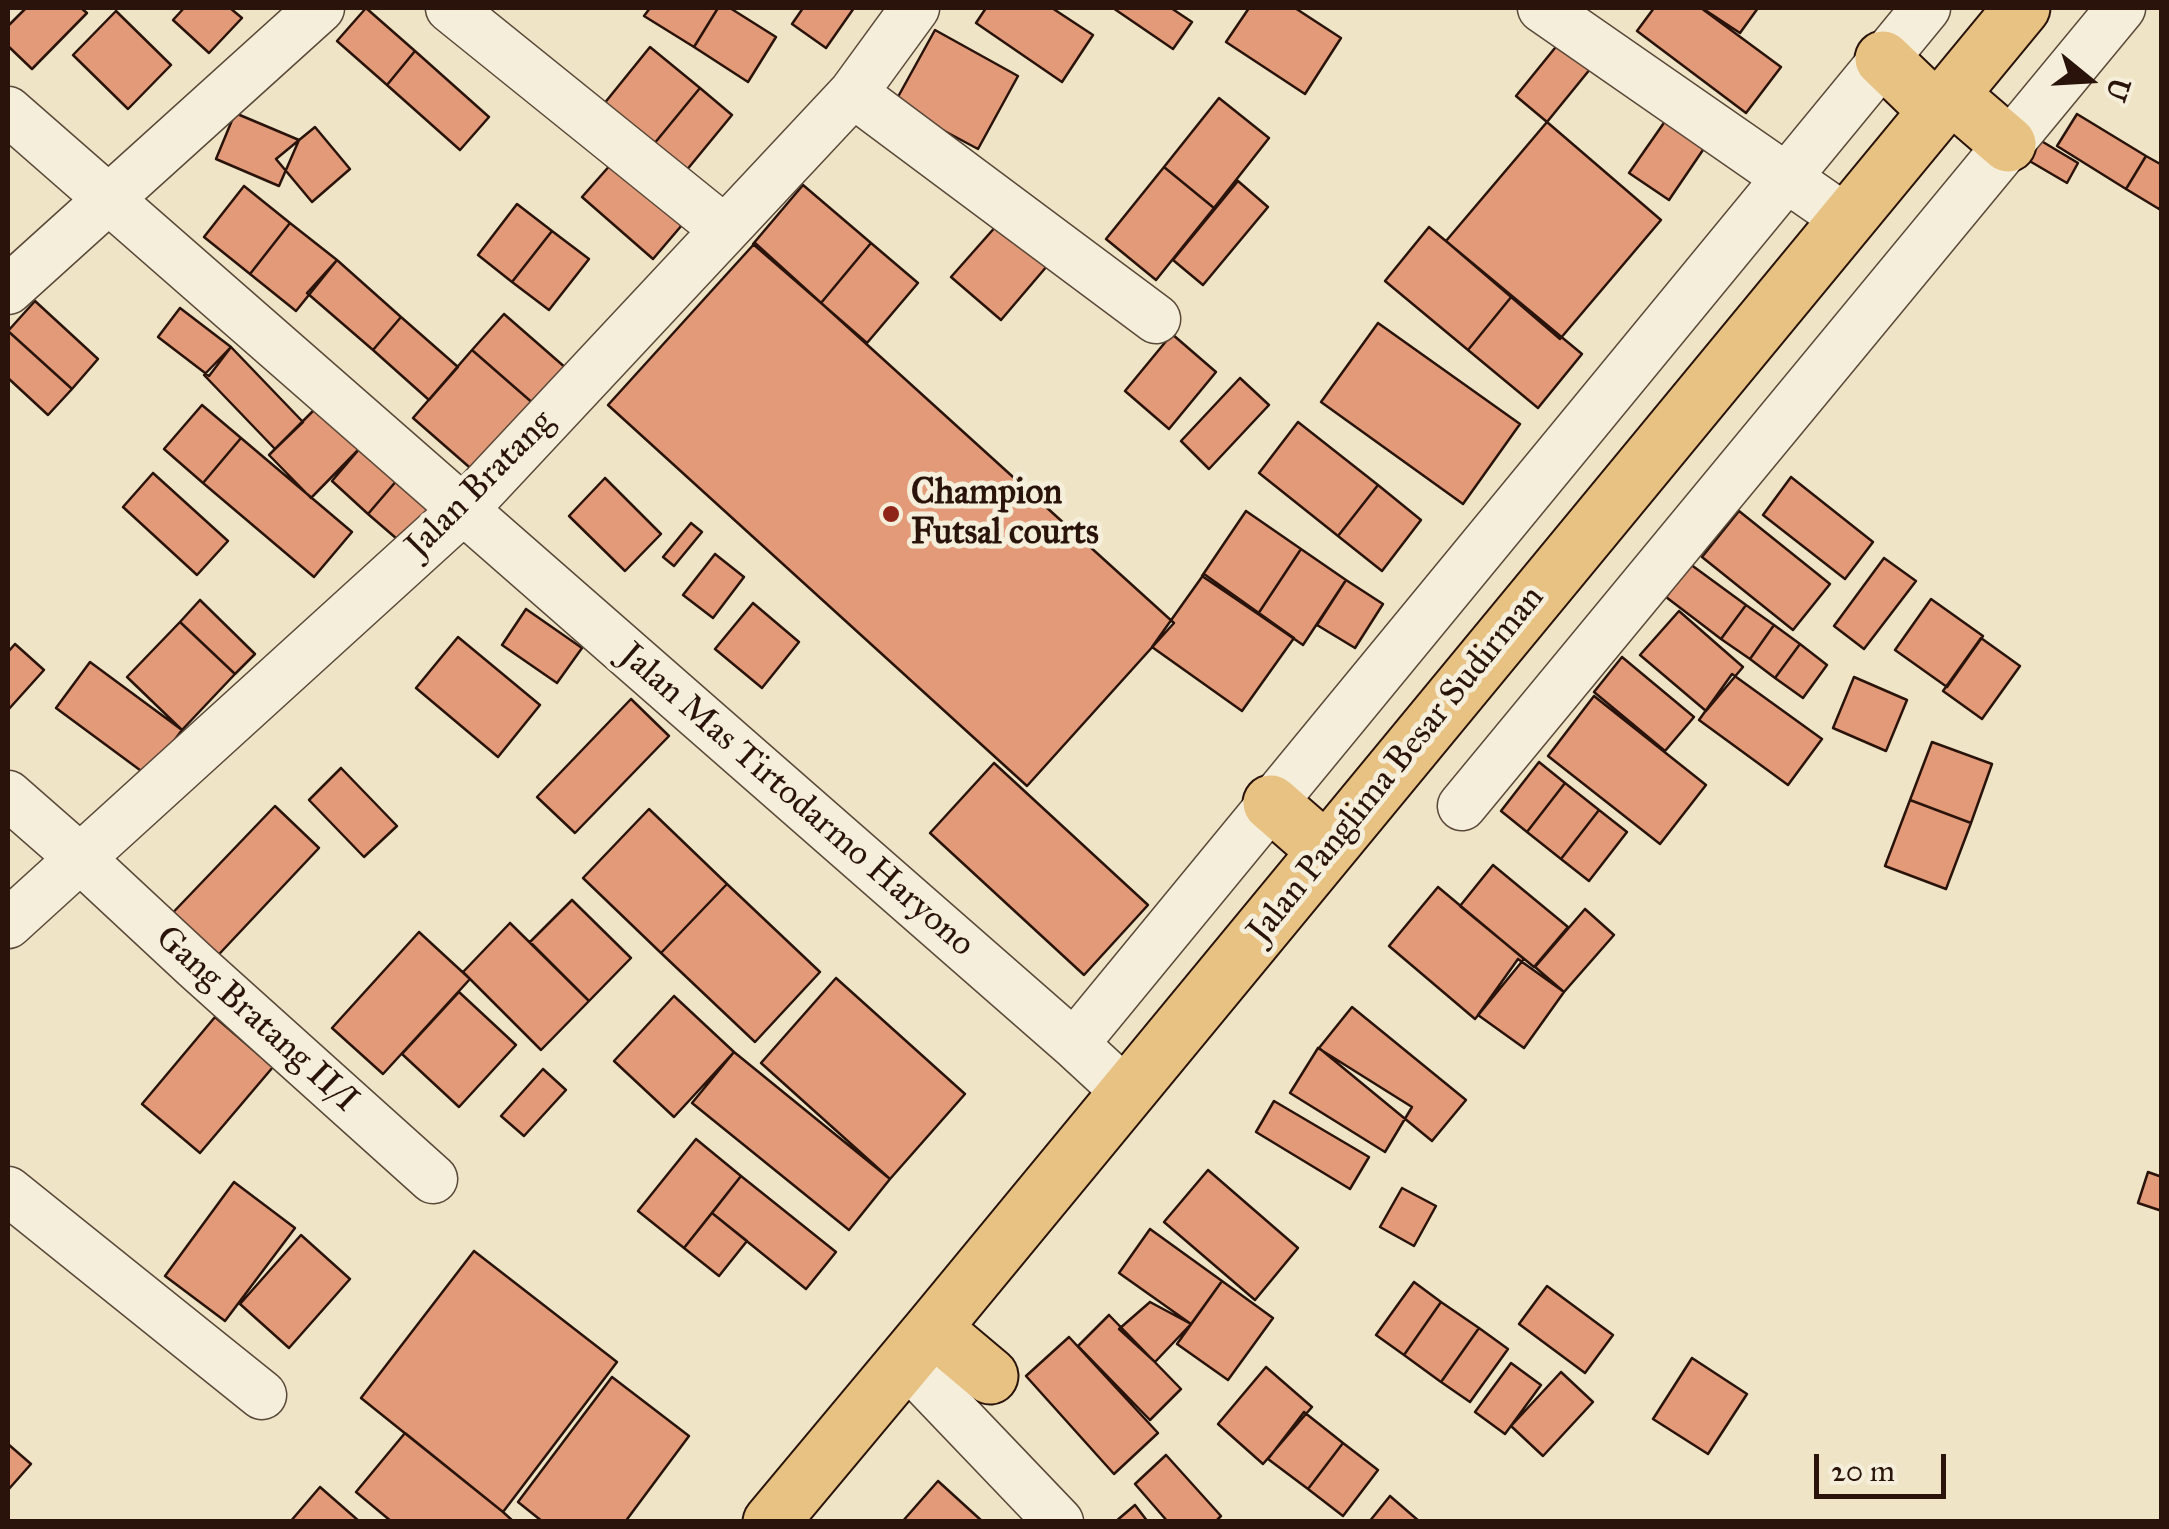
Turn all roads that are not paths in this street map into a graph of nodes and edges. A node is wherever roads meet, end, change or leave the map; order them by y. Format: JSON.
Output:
{"nodes":[{"id":1,"x":450,"y":8,"type":"edge"},
{"id":2,"x":915,"y":8,"type":"edge"},
{"id":3,"x":1542,"y":8,"type":"edge"},
{"id":4,"x":1926,"y":8,"type":"edge"},
{"id":5,"x":2022,"y":8,"type":"edge"},
{"id":6,"x":2120,"y":8,"type":"edge"},
{"id":7,"x":289,"y":17,"type":"edge"},
{"id":8,"x":1884,"y":59,"type":"junction"},
{"id":9,"x":853,"y":93,"type":"junction"},
{"id":10,"x":1943,"y":102,"type":"junction"},
{"id":11,"x":8,"y":110,"type":"edge"},
{"id":12,"x":2008,"y":144,"type":"junction"},
{"id":13,"x":1786,"y":176,"type":"junction"},
{"id":14,"x":107,"y":198,"type":"junction"},
{"id":15,"x":1846,"y":219,"type":"junction"},
{"id":16,"x":724,"y":229,"type":"junction"},
{"id":17,"x":8,"y":290,"type":"edge"},
{"id":18,"x":1156,"y":319,"type":"dead end"},
{"id":19,"x":463,"y":510,"type":"junction"},
{"id":20,"x":8,"y":795,"type":"edge"},
{"id":21,"x":1271,"y":803,"type":"junction"},
{"id":22,"x":1462,"y":806,"type":"dead end"},
{"id":23,"x":1326,"y":851,"type":"junction"},
{"id":24,"x":81,"y":859,"type":"junction"},
{"id":25,"x":8,"y":924,"type":"edge"},
{"id":26,"x":1074,"y":1044,"type":"junction"},
{"id":27,"x":1127,"y":1093,"type":"junction"},
{"id":28,"x":432,"y":1179,"type":"dead end"},
{"id":29,"x":8,"y":1191,"type":"edge"},
{"id":30,"x":919,"y":1344,"type":"junction"},
{"id":31,"x":990,"y":1376,"type":"dead end"},
{"id":32,"x":262,"y":1395,"type":"dead end"},
{"id":33,"x":771,"y":1522,"type":"edge"},
{"id":34,"x":1059,"y":1522,"type":"edge"}],
"edges":[{"from":1,"to":16,"type":"street"},
{"from":2,"to":9,"type":"street","name":"Jalan Bratang"},
{"from":3,"to":13,"type":"street"},
{"from":4,"to":8,"type":"street"},
{"from":5,"to":10,"type":"main road","name":"Jalan Panglima Besar Sudirman"},
{"from":6,"to":12,"type":"street"},
{"from":7,"to":14,"type":"street"},
{"from":8,"to":10,"type":"main road"},
{"from":8,"to":13,"type":"street"},
{"from":9,"to":16,"type":"street","name":"Jalan Bratang"},
{"from":9,"to":18,"type":"street"},
{"from":10,"to":12,"type":"main road"},
{"from":10,"to":15,"type":"main road","name":"Jalan Panglima Besar Sudirman"},
{"from":11,"to":14,"type":"street","name":"Jalan Mas Tirtodarmo Haryono"},
{"from":12,"to":22,"type":"street"},
{"from":13,"to":15,"type":"street"},
{"from":13,"to":21,"type":"street"},
{"from":14,"to":17,"type":"street"},
{"from":14,"to":19,"type":"street","name":"Jalan Mas Tirtodarmo Haryono"},
{"from":15,"to":23,"type":"main road","name":"Jalan Panglima Besar Sudirman"},
{"from":16,"to":19,"type":"street","name":"Jalan Bratang"},
{"from":19,"to":24,"type":"street","name":"Jalan Bratang"},
{"from":19,"to":26,"type":"street","name":"Jalan Mas Tirtodarmo Haryono"},
{"from":20,"to":24,"type":"street","name":"Gang Bratang II/I"},
{"from":21,"to":23,"type":"main road"},
{"from":21,"to":26,"type":"street"},
{"from":23,"to":27,"type":"main road","name":"Jalan Panglima Besar Sudirman"},
{"from":24,"to":25,"type":"street","name":"Jalan Bratang"},
{"from":24,"to":28,"type":"street","name":"Gang Bratang II/I"},
{"from":26,"to":27,"type":"street","name":"Jalan Mas Tirtodarmo Haryono"},
{"from":27,"to":30,"type":"main road","name":"Jalan Panglima Besar Sudirman"},
{"from":29,"to":32,"type":"street"},
{"from":30,"to":31,"type":"main road"},
{"from":30,"to":33,"type":"main road","name":"Jalan Panglima Besar Sudirman"},
{"from":30,"to":34,"type":"street"}]}
